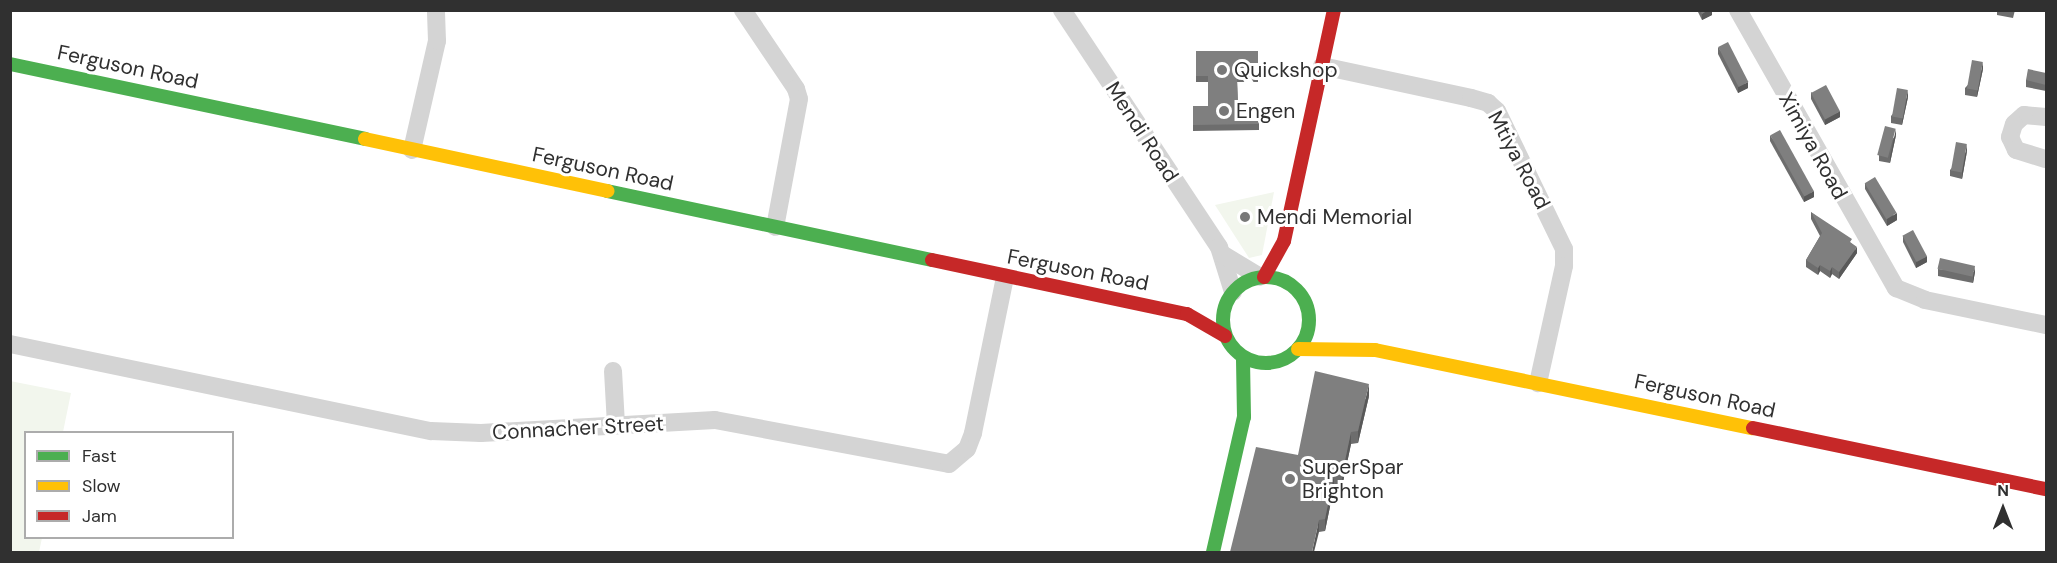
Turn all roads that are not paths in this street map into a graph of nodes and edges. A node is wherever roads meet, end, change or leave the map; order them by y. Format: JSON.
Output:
{"nodes":[{"id":1,"x":436,"y":10,"type":"edge"},
{"id":2,"x":743,"y":10,"type":"edge"},
{"id":3,"x":1062,"y":10,"type":"edge"},
{"id":4,"x":1334,"y":10,"type":"edge"},
{"id":5,"x":1738,"y":10,"type":"edge"},
{"id":6,"x":10,"y":64,"type":"edge"},
{"id":7,"x":1322,"y":66,"type":"junction"},
{"id":8,"x":2046,"y":117,"type":"edge"},
{"id":9,"x":412,"y":150,"type":"junction"},
{"id":10,"x":2046,"y":159,"type":"edge"},
{"id":11,"x":775,"y":227,"type":"junction"},
{"id":12,"x":1284,"y":241,"type":"junction"},
{"id":13,"x":1222,"y":254,"type":"junction"},
{"id":14,"x":1005,"y":277,"type":"junction"},
{"id":15,"x":1262,"y":277,"type":"junction"},
{"id":16,"x":1293,"y":286,"type":"junction"},
{"id":17,"x":1229,"y":298,"type":"junction"},
{"id":18,"x":1187,"y":314,"type":"junction"},
{"id":19,"x":1310,"y":317,"type":"junction"},
{"id":20,"x":2046,"y":325,"type":"edge"},
{"id":21,"x":1225,"y":336,"type":"junction"},
{"id":22,"x":10,"y":344,"type":"edge"},
{"id":23,"x":1355,"y":348,"type":"junction"},
{"id":24,"x":1298,"y":349,"type":"junction"},
{"id":25,"x":1243,"y":357,"type":"junction"},
{"id":26,"x":1287,"y":358,"type":"junction"},
{"id":27,"x":613,"y":371,"type":"dead end"},
{"id":28,"x":1538,"y":383,"type":"junction"},
{"id":29,"x":1244,"y":417,"type":"junction"},
{"id":30,"x":616,"y":425,"type":"junction"},
{"id":31,"x":2046,"y":489,"type":"edge"},
{"id":32,"x":1213,"y":552,"type":"edge"}],
"edges":[{"from":1,"to":9,"type":"street"},
{"from":2,"to":11,"type":"street"},
{"from":3,"to":13,"type":"street","name":"Mendi Road"},
{"from":4,"to":7,"type":"street"},
{"from":5,"to":20,"type":"street","name":"Ximiya Road"},
{"from":6,"to":9,"type":"street","name":"Ferguson Road"},
{"from":7,"to":12,"type":"street"},
{"from":7,"to":28,"type":"street","name":"Mtiya Road"},
{"from":8,"to":10,"type":"street"},
{"from":9,"to":11,"type":"street","name":"Ferguson Road"},
{"from":11,"to":14,"type":"street","name":"Ferguson Road"},
{"from":12,"to":15,"type":"street"},
{"from":12,"to":16,"type":"street"},
{"from":13,"to":15,"type":"street","name":"Mendi Road"},
{"from":13,"to":17,"type":"street","name":"Mendi Road"},
{"from":14,"to":18,"type":"street","name":"Ferguson Road"},
{"from":14,"to":30,"type":"street","name":"Connacher Street"},
{"from":15,"to":16,"type":"street"},
{"from":15,"to":17,"type":"street"},
{"from":16,"to":19,"type":"street"},
{"from":17,"to":18,"type":"street","name":"Ferguson Road"},
{"from":17,"to":21,"type":"street"},
{"from":18,"to":21,"type":"street","name":"Ferguson Road"},
{"from":19,"to":23,"type":"street","name":"Ferguson Road"},
{"from":19,"to":24,"type":"street"},
{"from":21,"to":25,"type":"street"},
{"from":22,"to":30,"type":"street","name":"Connacher Street"},
{"from":23,"to":24,"type":"street","name":"Ferguson Road"},
{"from":23,"to":28,"type":"street","name":"Ferguson Road"},
{"from":24,"to":26,"type":"street"},
{"from":25,"to":26,"type":"street"},
{"from":25,"to":29,"type":"street"},
{"from":26,"to":29,"type":"street"},
{"from":27,"to":30,"type":"street"},
{"from":28,"to":31,"type":"street","name":"Ferguson Road"},
{"from":29,"to":32,"type":"street"}]}
